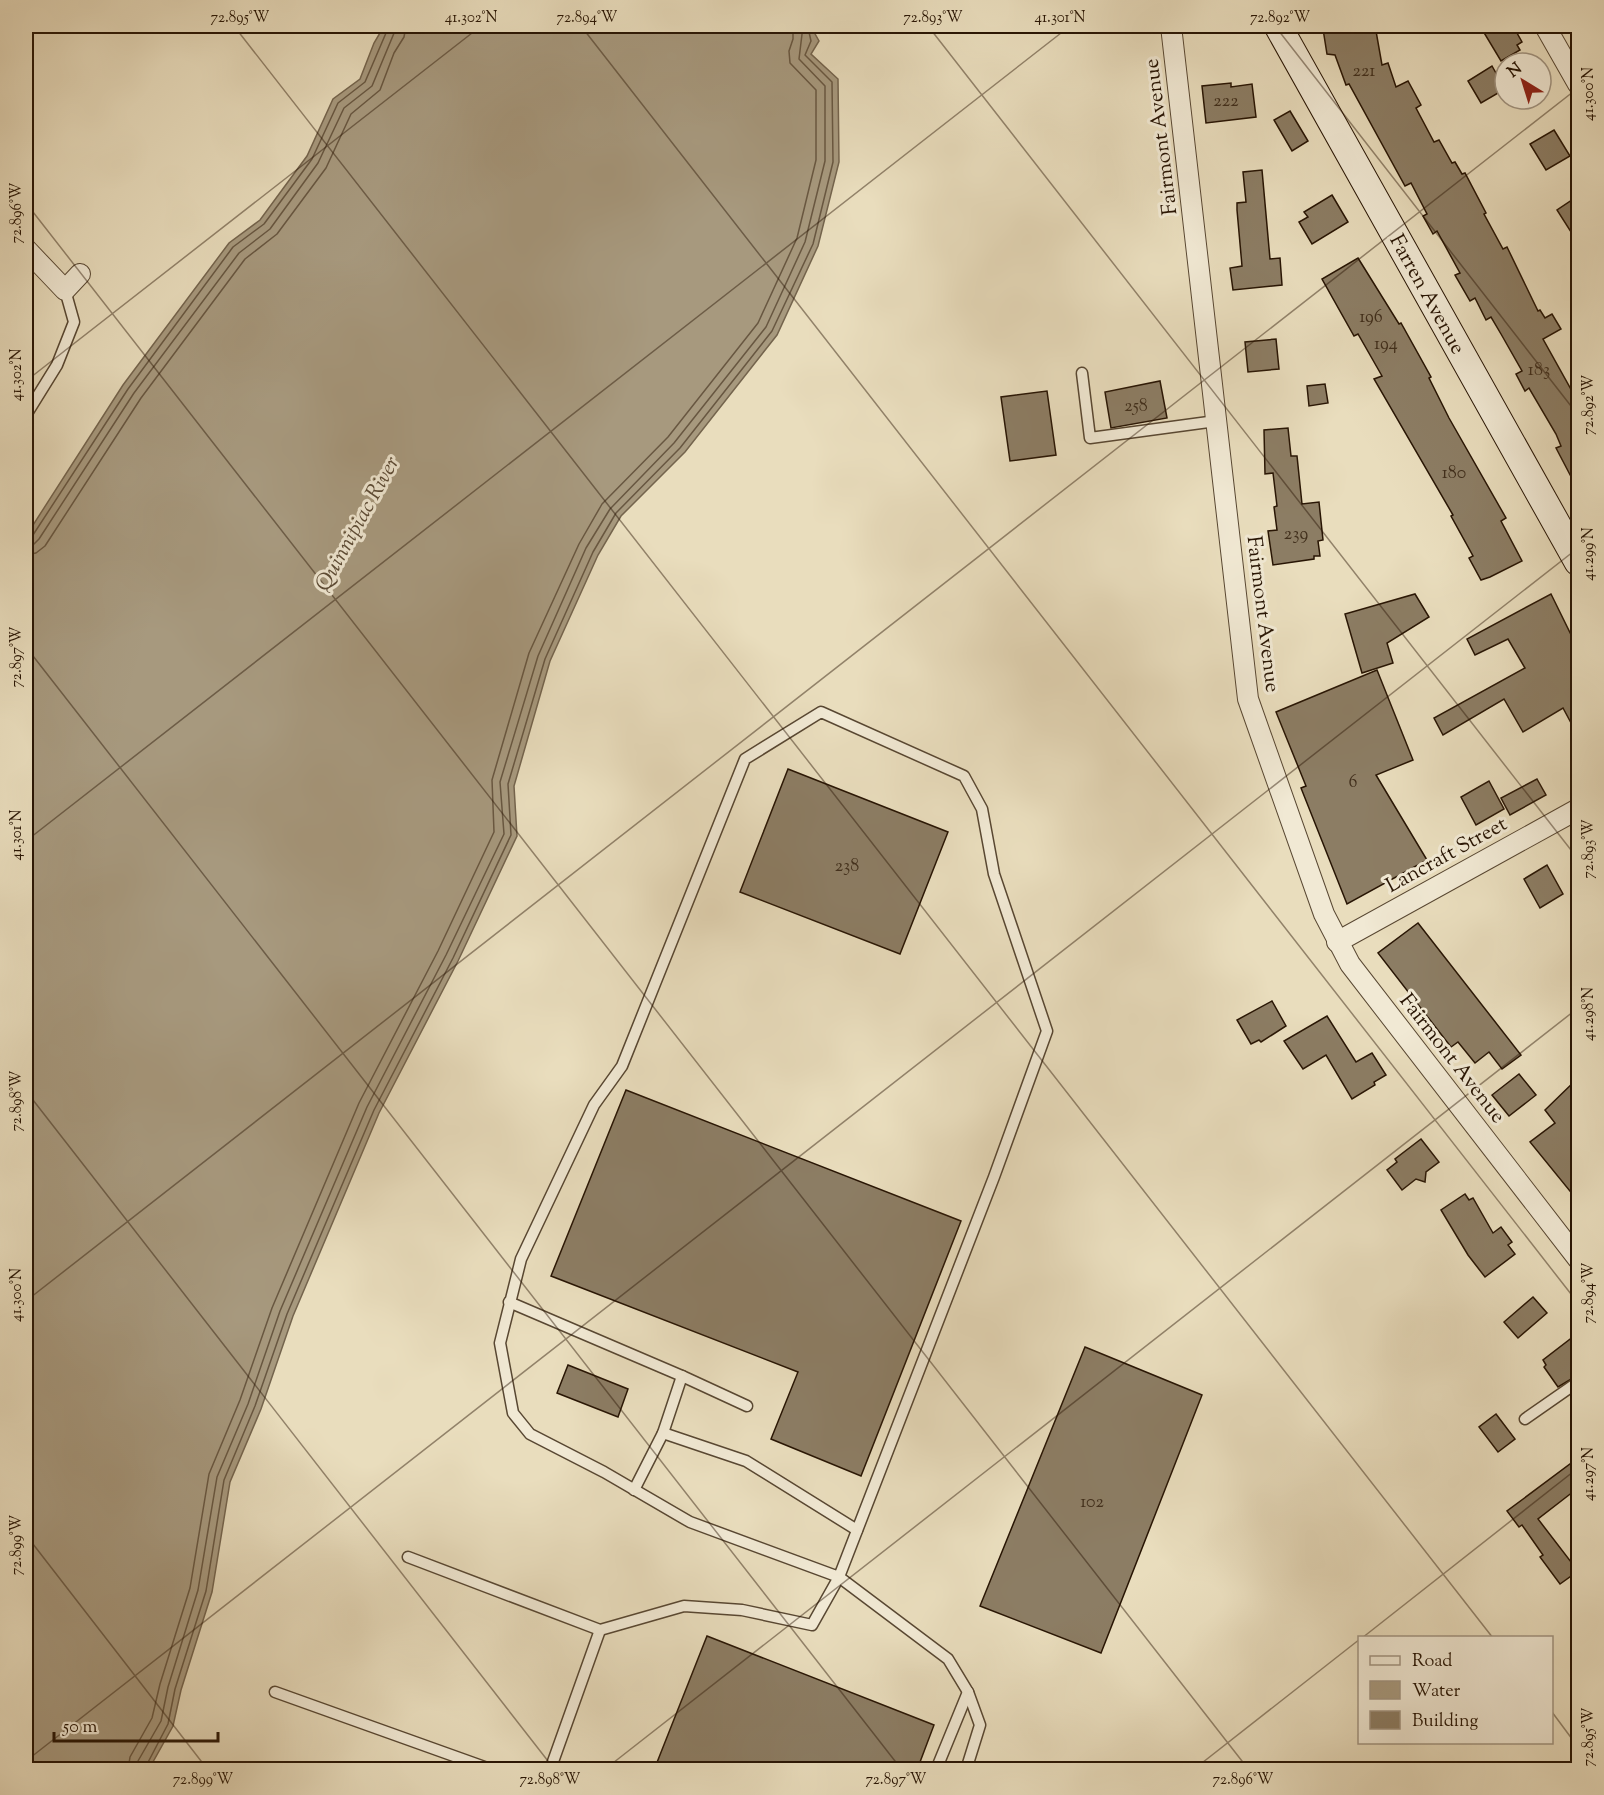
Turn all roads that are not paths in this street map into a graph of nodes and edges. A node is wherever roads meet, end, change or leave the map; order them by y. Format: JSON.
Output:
{"nodes":[{"id":1,"x":1171,"y":26,"type":"edge"},
{"id":2,"x":1278,"y":26,"type":"edge"},
{"id":3,"x":1545,"y":26,"type":"edge"},
{"id":4,"x":1578,"y":84,"type":"edge"},
{"id":5,"x":26,"y":249,"type":"edge"},
{"id":6,"x":80,"y":274,"type":"dead end"},
{"id":7,"x":64,"y":290,"type":"junction"},
{"id":8,"x":1082,"y":373,"type":"dead end"},
{"id":9,"x":26,"y":415,"type":"edge"},
{"id":10,"x":1216,"y":421,"type":"junction"},
{"id":11,"x":1578,"y":562,"type":"edge"},
{"id":12,"x":1578,"y":809,"type":"edge"},
{"id":13,"x":1337,"y":942,"type":"junction"},
{"id":14,"x":1578,"y":1259,"type":"edge"},
{"id":15,"x":509,"y":1302,"type":"junction"},
{"id":16,"x":682,"y":1376,"type":"junction"},
{"id":17,"x":1578,"y":1382,"type":"edge"},
{"id":18,"x":747,"y":1406,"type":"dead end"},
{"id":19,"x":1525,"y":1419,"type":"dead end"},
{"id":20,"x":663,"y":1433,"type":"junction"},
{"id":21,"x":634,"y":1490,"type":"junction"},
{"id":22,"x":858,"y":1530,"type":"junction"},
{"id":23,"x":408,"y":1557,"type":"dead end"},
{"id":24,"x":839,"y":1577,"type":"junction"},
{"id":25,"x":600,"y":1630,"type":"junction"},
{"id":26,"x":275,"y":1692,"type":"dead end"},
{"id":27,"x":968,"y":1692,"type":"junction"},
{"id":28,"x":493,"y":1770,"type":"edge"},
{"id":29,"x":550,"y":1770,"type":"edge"},
{"id":30,"x":936,"y":1770,"type":"edge"},
{"id":31,"x":966,"y":1770,"type":"edge"}],
"edges":[{"from":1,"to":10,"type":"street","name":"Fairmont Avenue"},
{"from":2,"to":11,"type":"main road","name":"Farren Avenue"},
{"from":3,"to":4,"type":"street"},
{"from":5,"to":7,"type":"street"},
{"from":6,"to":7,"type":"street"},
{"from":7,"to":9,"type":"lane"},
{"from":8,"to":10,"type":"lane"},
{"from":10,"to":13,"type":"street","name":"Fairmont Avenue"},
{"from":12,"to":13,"type":"street","name":"Lancraft Street"},
{"from":13,"to":14,"type":"street","name":"Fairmont Avenue"},
{"from":15,"to":16,"type":"lane"},
{"from":15,"to":21,"type":"lane"},
{"from":15,"to":22,"type":"lane"},
{"from":16,"to":18,"type":"lane"},
{"from":16,"to":20,"type":"lane"},
{"from":17,"to":19,"type":"lane"},
{"from":20,"to":21,"type":"lane"},
{"from":20,"to":22,"type":"lane"},
{"from":21,"to":24,"type":"lane"},
{"from":22,"to":24,"type":"lane"},
{"from":23,"to":25,"type":"lane"},
{"from":24,"to":25,"type":"lane"},
{"from":24,"to":27,"type":"lane"},
{"from":25,"to":29,"type":"lane"},
{"from":26,"to":28,"type":"lane"},
{"from":27,"to":30,"type":"lane"},
{"from":27,"to":31,"type":"lane"}]}
